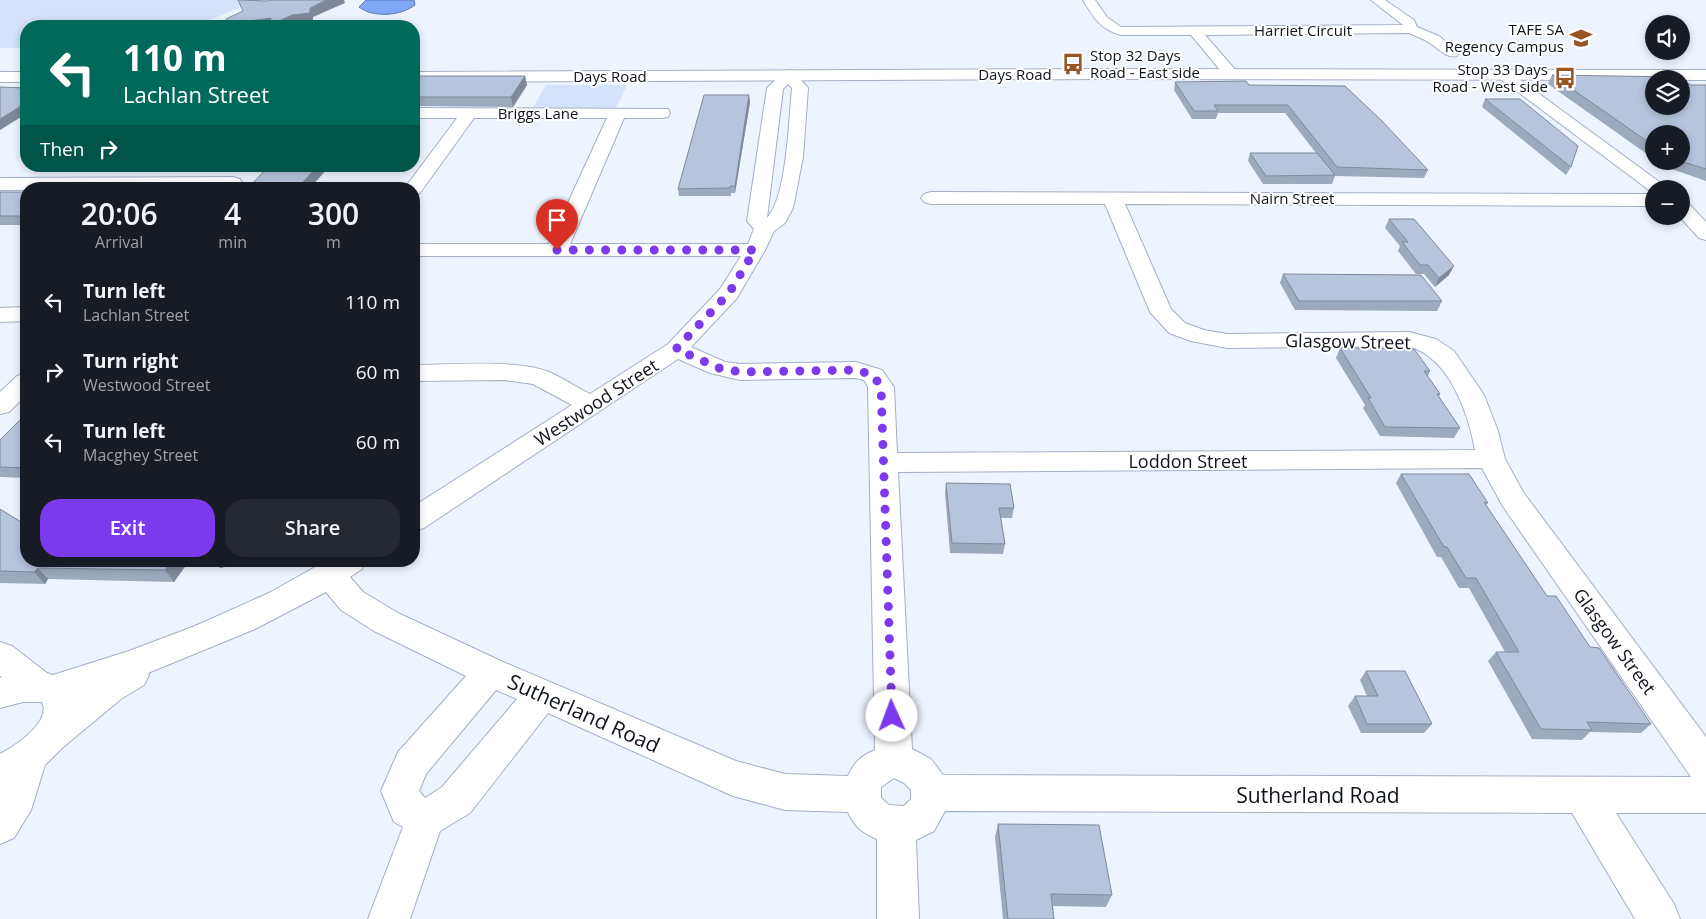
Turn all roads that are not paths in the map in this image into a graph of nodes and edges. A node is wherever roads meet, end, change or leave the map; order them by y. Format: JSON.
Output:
{"nodes":[{"id":1,"x":1089,"y":0,"type":"edge"},
{"id":2,"x":1376,"y":0,"type":"edge"},
{"id":3,"x":1411,"y":29,"type":"junction"},
{"id":4,"x":1195,"y":31,"type":"junction"},
{"id":5,"x":1452,"y":53,"type":"dead end"},
{"id":6,"x":1232,"y":74,"type":"junction"},
{"id":7,"x":1503,"y":74,"type":"junction"},
{"id":8,"x":789,"y":75,"type":"junction"},
{"id":9,"x":1706,"y":75,"type":"edge"},
{"id":10,"x":0,"y":77,"type":"edge"},
{"id":11,"x":20,"y":77,"type":"edge"},
{"id":12,"x":420,"y":77,"type":"edge"},
{"id":13,"x":772,"y":105,"type":"junction"},
{"id":14,"x":798,"y":106,"type":"junction"},
{"id":15,"x":420,"y":113,"type":"edge"},
{"id":16,"x":469,"y":113,"type":"junction"},
{"id":17,"x":618,"y":113,"type":"junction"},
{"id":18,"x":662,"y":113,"type":"dead end"},
{"id":19,"x":1648,"y":180,"type":"edge"},
{"id":20,"x":235,"y":181,"type":"edge"},
{"id":21,"x":157,"y":182,"type":"edge"},
{"id":22,"x":418,"y":182,"type":"edge"},
{"id":23,"x":0,"y":184,"type":"edge"},
{"id":24,"x":20,"y":184,"type":"edge"},
{"id":25,"x":1112,"y":197,"type":"junction"},
{"id":26,"x":931,"y":198,"type":"dead end"},
{"id":27,"x":1645,"y":200,"type":"edge"},
{"id":28,"x":1690,"y":208,"type":"edge"},
{"id":29,"x":765,"y":228,"type":"junction"},
{"id":30,"x":1706,"y":234,"type":"edge"},
{"id":31,"x":420,"y":250,"type":"edge"},
{"id":32,"x":557,"y":250,"type":"junction"},
{"id":33,"x":755,"y":250,"type":"junction"},
{"id":34,"x":20,"y":314,"type":"edge"},
{"id":35,"x":0,"y":315,"type":"edge"},
{"id":36,"x":676,"y":349,"type":"junction"},
{"id":37,"x":420,"y":373,"type":"edge"},
{"id":38,"x":20,"y":387,"type":"edge"},
{"id":39,"x":591,"y":405,"type":"junction"},
{"id":40,"x":0,"y":406,"type":"edge"},
{"id":41,"x":1491,"y":460,"type":"junction"},
{"id":42,"x":885,"y":463,"type":"junction"},
{"id":43,"x":420,"y":516,"type":"edge"},
{"id":44,"x":341,"y":568,"type":"edge"},
{"id":45,"x":184,"y":647,"type":"junction"},
{"id":46,"x":0,"y":656,"type":"edge"},
{"id":47,"x":491,"y":672,"type":"junction"},
{"id":48,"x":45,"y":688,"type":"junction"},
{"id":49,"x":0,"y":693,"type":"edge"},
{"id":50,"x":542,"y":695,"type":"junction"},
{"id":51,"x":26,"y":756,"type":"edge"},
{"id":52,"x":894,"y":761,"type":"junction"},
{"id":53,"x":1706,"y":767,"type":"edge"},
{"id":54,"x":861,"y":794,"type":"junction"},
{"id":55,"x":930,"y":794,"type":"junction"},
{"id":56,"x":1583,"y":795,"type":"junction"},
{"id":57,"x":1706,"y":795,"type":"edge"},
{"id":58,"x":425,"y":818,"type":"junction"},
{"id":59,"x":0,"y":825,"type":"edge"},
{"id":60,"x":896,"y":826,"type":"junction"},
{"id":61,"x":389,"y":919,"type":"edge"},
{"id":62,"x":898,"y":919,"type":"edge"},
{"id":63,"x":1659,"y":919,"type":"edge"}],
"edges":[{"from":1,"to":4,"type":"street","name":"Harriet Circuit"},
{"from":2,"to":3,"type":"street","name":"Harriet Circuit"},
{"from":3,"to":4,"type":"street","name":"Harriet Circuit"},
{"from":3,"to":5,"type":"street","name":"Harriet Circuit"},
{"from":4,"to":6,"type":"street"},
{"from":6,"to":7,"type":"street","name":"Days Road"},
{"from":6,"to":8,"type":"street","name":"Days Road"},
{"from":7,"to":9,"type":"street","name":"Days Road"},
{"from":7,"to":19,"type":"street"},
{"from":8,"to":12,"type":"street","name":"Days Road"},
{"from":8,"to":13,"type":"street"},
{"from":8,"to":14,"type":"street"},
{"from":10,"to":11,"type":"street"},
{"from":13,"to":14,"type":"street"},
{"from":13,"to":29,"type":"street"},
{"from":14,"to":29,"type":"street"},
{"from":15,"to":16,"type":"street","name":"Briggs Lane"},
{"from":16,"to":17,"type":"street","name":"Briggs Lane"},
{"from":16,"to":22,"type":"street"},
{"from":17,"to":18,"type":"street","name":"Briggs Lane"},
{"from":17,"to":32,"type":"street"},
{"from":20,"to":21,"type":"street"},
{"from":23,"to":24,"type":"street"},
{"from":25,"to":26,"type":"street","name":"Nairn Street"},
{"from":25,"to":27,"type":"street","name":"Nairn Street"},
{"from":25,"to":41,"type":"street","name":"Glasgow Street"},
{"from":28,"to":30,"type":"street"},
{"from":29,"to":33,"type":"street","name":"Westwood Street"},
{"from":31,"to":32,"type":"street"},
{"from":32,"to":33,"type":"street"},
{"from":33,"to":36,"type":"street","name":"Westwood Street"},
{"from":34,"to":35,"type":"street"},
{"from":36,"to":39,"type":"street","name":"Westwood Street"},
{"from":36,"to":42,"type":"street"},
{"from":37,"to":39,"type":"street"},
{"from":38,"to":40,"type":"street"},
{"from":39,"to":43,"type":"street","name":"Westwood Street"},
{"from":41,"to":42,"type":"street","name":"Loddon Street"},
{"from":41,"to":53,"type":"street","name":"Glasgow Street"},
{"from":42,"to":52,"type":"street"},
{"from":44,"to":45,"type":"street"},
{"from":44,"to":47,"type":"street","name":"Sutherland Road"},
{"from":45,"to":48,"type":"street"},
{"from":45,"to":51,"type":"street"},
{"from":46,"to":48,"type":"street"},
{"from":47,"to":50,"type":"street","name":"Sutherland Road"},
{"from":47,"to":58,"type":"street"},
{"from":48,"to":49,"type":"street"},
{"from":48,"to":51,"type":"street"},
{"from":50,"to":54,"type":"street","name":"Sutherland Road"},
{"from":50,"to":58,"type":"street"},
{"from":51,"to":59,"type":"street"},
{"from":52,"to":54,"type":"street"},
{"from":52,"to":55,"type":"street"},
{"from":54,"to":60,"type":"street"},
{"from":55,"to":56,"type":"street","name":"Sutherland Road"},
{"from":55,"to":60,"type":"street"},
{"from":56,"to":57,"type":"street","name":"Sutherland Road"},
{"from":56,"to":63,"type":"street"},
{"from":58,"to":61,"type":"street"},
{"from":60,"to":62,"type":"street"}]}
